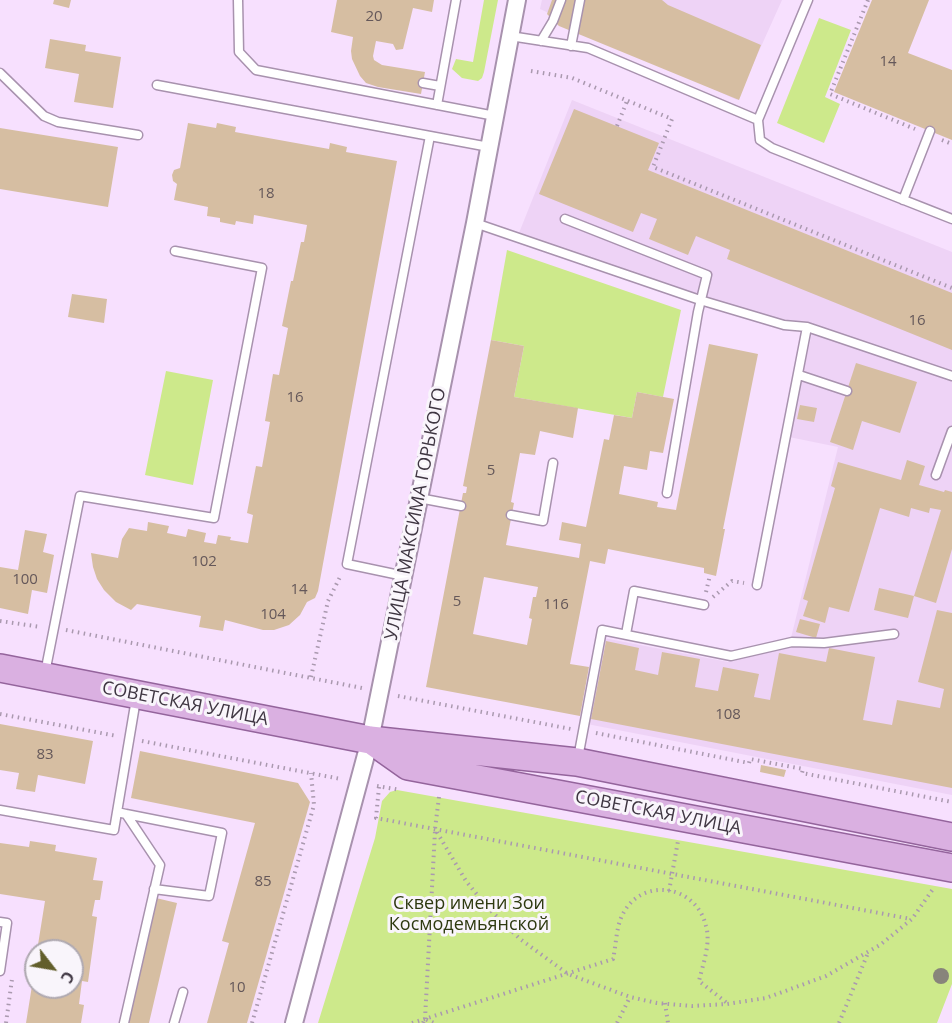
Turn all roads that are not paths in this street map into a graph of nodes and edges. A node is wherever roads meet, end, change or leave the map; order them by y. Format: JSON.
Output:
{"nodes":[{"id":1,"x":238,"y":0,"type":"edge"},
{"id":2,"x":456,"y":0,"type":"edge"},
{"id":3,"x":517,"y":0,"type":"edge"},
{"id":4,"x":561,"y":0,"type":"edge"},
{"id":5,"x":580,"y":0,"type":"edge"},
{"id":6,"x":808,"y":0,"type":"edge"},
{"id":7,"x":510,"y":36,"type":"junction"},
{"id":8,"x":541,"y":41,"type":"junction"},
{"id":9,"x":571,"y":46,"type":"junction"},
{"id":10,"x":0,"y":73,"type":"edge"},
{"id":11,"x":423,"y":84,"type":"dead end"},
{"id":12,"x":157,"y":86,"type":"dead end"},
{"id":13,"x":440,"y":86,"type":"junction"},
{"id":14,"x":437,"y":105,"type":"junction"},
{"id":15,"x":495,"y":116,"type":"junction"},
{"id":16,"x":758,"y":120,"type":"junction"},
{"id":17,"x":929,"y":133,"type":"road end"},
{"id":18,"x":138,"y":135,"type":"dead end"},
{"id":19,"x":430,"y":136,"type":"junction"},
{"id":20,"x":489,"y":147,"type":"junction"},
{"id":21,"x":903,"y":200,"type":"junction"},
{"id":22,"x":565,"y":219,"type":"dead end"},
{"id":23,"x":952,"y":219,"type":"edge"},
{"id":24,"x":475,"y":223,"type":"junction"},
{"id":25,"x":175,"y":250,"type":"dead end"},
{"id":26,"x":700,"y":300,"type":"junction"},
{"id":27,"x":807,"y":327,"type":"junction"},
{"id":28,"x":799,"y":375,"type":"junction"},
{"id":29,"x":952,"y":376,"type":"edge"},
{"id":30,"x":847,"y":391,"type":"dead end"},
{"id":31,"x":952,"y":431,"type":"edge"},
{"id":32,"x":553,"y":463,"type":"dead end"},
{"id":33,"x":936,"y":475,"type":"dead end"},
{"id":34,"x":667,"y":493,"type":"dead end"},
{"id":35,"x":419,"y":498,"type":"junction"},
{"id":36,"x":461,"y":506,"type":"dead end"},
{"id":37,"x":511,"y":515,"type":"dead end"},
{"id":38,"x":404,"y":576,"type":"junction"},
{"id":39,"x":757,"y":585,"type":"dead end"},
{"id":40,"x":704,"y":605,"type":"dead end"},
{"id":41,"x":626,"y":634,"type":"junction"},
{"id":42,"x":894,"y":634,"type":"dead end"},
{"id":43,"x":0,"y":668,"type":"edge"},
{"id":44,"x":45,"y":677,"type":"junction"},
{"id":45,"x":137,"y":695,"type":"junction"},
{"id":46,"x":370,"y":740,"type":"junction"},
{"id":47,"x":577,"y":762,"type":"junction"},
{"id":48,"x":0,"y":810,"type":"edge"},
{"id":49,"x":117,"y":812,"type":"junction"},
{"id":50,"x":126,"y":814,"type":"junction"},
{"id":51,"x":952,"y":837,"type":"edge"},
{"id":52,"x":952,"y":868,"type":"edge"},
{"id":53,"x":154,"y":889,"type":"junction"},
{"id":54,"x":0,"y":922,"type":"edge"},
{"id":55,"x":0,"y":971,"type":"edge"},
{"id":56,"x":183,"y":992,"type":"dead end"},
{"id":57,"x":124,"y":1023,"type":"edge"},
{"id":58,"x":174,"y":1023,"type":"edge"},
{"id":59,"x":294,"y":1023,"type":"edge"}],
"edges":[{"from":1,"to":14,"type":"lane"},
{"from":2,"to":13,"type":"lane"},
{"from":3,"to":7,"type":"street","name":"УЛИЦА МАКСИМА ГОРЬКОГО"},
{"from":4,"to":8,"type":"lane"},
{"from":5,"to":9,"type":"lane"},
{"from":6,"to":16,"type":"lane"},
{"from":7,"to":8,"type":"lane"},
{"from":7,"to":15,"type":"street","name":"УЛИЦА МАКСИМА ГОРЬКОГО"},
{"from":8,"to":9,"type":"lane"},
{"from":9,"to":16,"type":"lane"},
{"from":10,"to":18,"type":"lane"},
{"from":11,"to":13,"type":"lane"},
{"from":12,"to":19,"type":"lane"},
{"from":13,"to":14,"type":"lane"},
{"from":14,"to":15,"type":"lane"},
{"from":15,"to":20,"type":"street","name":"УЛИЦА МАКСИМА ГОРЬКОГО"},
{"from":16,"to":21,"type":"lane"},
{"from":17,"to":21,"type":"lane"},
{"from":19,"to":20,"type":"lane"},
{"from":19,"to":38,"type":"lane"},
{"from":20,"to":24,"type":"street","name":"УЛИЦА МАКСИМА ГОРЬКОГО"},
{"from":21,"to":23,"type":"lane"},
{"from":22,"to":26,"type":"lane"},
{"from":24,"to":26,"type":"lane"},
{"from":24,"to":35,"type":"street","name":"УЛИЦА МАКСИМА ГОРЬКОГО"},
{"from":25,"to":44,"type":"lane"},
{"from":26,"to":27,"type":"lane"},
{"from":26,"to":34,"type":"lane"},
{"from":27,"to":28,"type":"lane"},
{"from":27,"to":29,"type":"lane"},
{"from":28,"to":30,"type":"lane"},
{"from":28,"to":39,"type":"lane"},
{"from":31,"to":33,"type":"lane"},
{"from":32,"to":37,"type":"lane"},
{"from":35,"to":36,"type":"lane"},
{"from":35,"to":38,"type":"street","name":"УЛИЦА МАКСИМА ГОРЬКОГО"},
{"from":38,"to":46,"type":"street","name":"УЛИЦА МАКСИМА ГОРЬКОГО"},
{"from":40,"to":41,"type":"lane"},
{"from":41,"to":42,"type":"lane"},
{"from":41,"to":47,"type":"lane"},
{"from":43,"to":44,"type":"main road","name":"СОВЕТСКАЯ УЛИЦА"},
{"from":44,"to":45,"type":"main road","name":"СОВЕТСКАЯ УЛИЦА"},
{"from":45,"to":46,"type":"main road","name":"СОВЕТСКАЯ УЛИЦА"},
{"from":45,"to":49,"type":"lane"},
{"from":46,"to":47,"type":"main road","name":"СОВЕТСКАЯ УЛИЦА"},
{"from":46,"to":52,"type":"main road","name":"СОВЕТСКАЯ УЛИЦА"},
{"from":46,"to":59,"type":"street","name":"УЛИЦА МАКСИМА ГОРЬКОГО"},
{"from":47,"to":51,"type":"main road","name":"СОВЕТСКАЯ УЛИЦА"},
{"from":48,"to":49,"type":"lane"},
{"from":49,"to":50,"type":"lane"},
{"from":50,"to":53,"type":"lane"},
{"from":50,"to":53,"type":"lane"},
{"from":53,"to":57,"type":"lane"},
{"from":54,"to":55,"type":"lane"},
{"from":56,"to":58,"type":"lane"}]}
